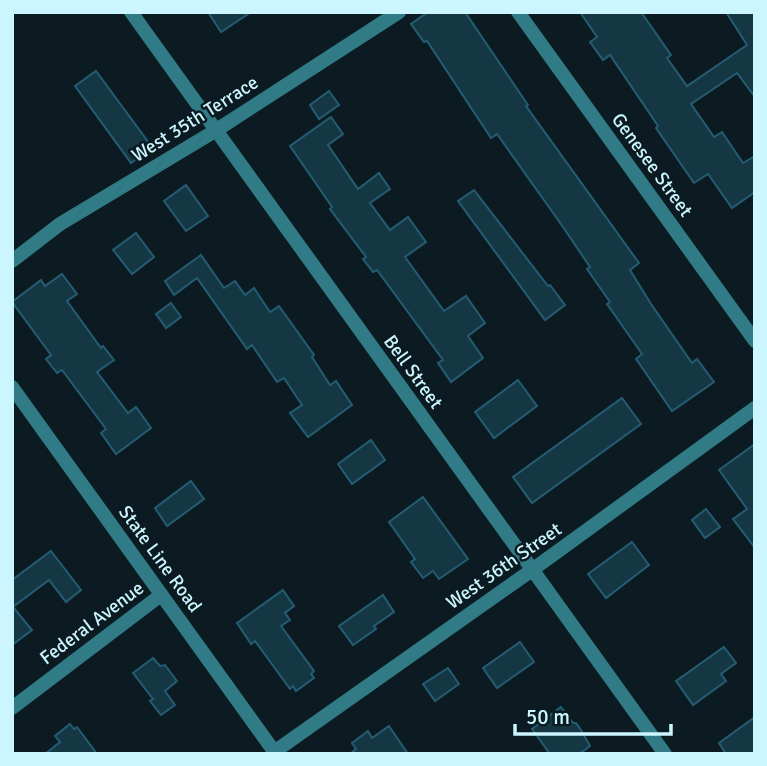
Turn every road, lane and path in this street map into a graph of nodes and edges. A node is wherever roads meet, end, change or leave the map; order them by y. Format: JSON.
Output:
{"nodes":[{"id":1,"x":131,"y":12,"type":"edge"},
{"id":2,"x":399,"y":12,"type":"edge"},
{"id":3,"x":518,"y":12,"type":"edge"},
{"id":4,"x":215,"y":131,"type":"junction"},
{"id":5,"x":12,"y":261,"type":"edge"},
{"id":6,"x":755,"y":341,"type":"edge"},
{"id":7,"x":12,"y":387,"type":"edge"},
{"id":8,"x":755,"y":408,"type":"edge"},
{"id":9,"x":532,"y":570,"type":"junction"},
{"id":10,"x":161,"y":595,"type":"junction"},
{"id":11,"x":12,"y":708,"type":"edge"},
{"id":12,"x":275,"y":753,"type":"edge"},
{"id":13,"x":665,"y":754,"type":"edge"}],
"edges":[{"from":1,"to":4,"type":"street","name":"Bell Street"},
{"from":2,"to":4,"type":"street","name":"West 35th Terrace"},
{"from":3,"to":6,"type":"street","name":"Genesee Street"},
{"from":4,"to":5,"type":"street","name":"West 35th Terrace"},
{"from":4,"to":9,"type":"street","name":"Bell Street"},
{"from":7,"to":10,"type":"street","name":"State Line Road"},
{"from":8,"to":9,"type":"street","name":"West 36th Street"},
{"from":9,"to":12,"type":"street","name":"West 36th Street"},
{"from":9,"to":13,"type":"street","name":"Bell Street"},
{"from":10,"to":11,"type":"street","name":"Federal Avenue"},
{"from":10,"to":12,"type":"street","name":"State Line Road"}]}
